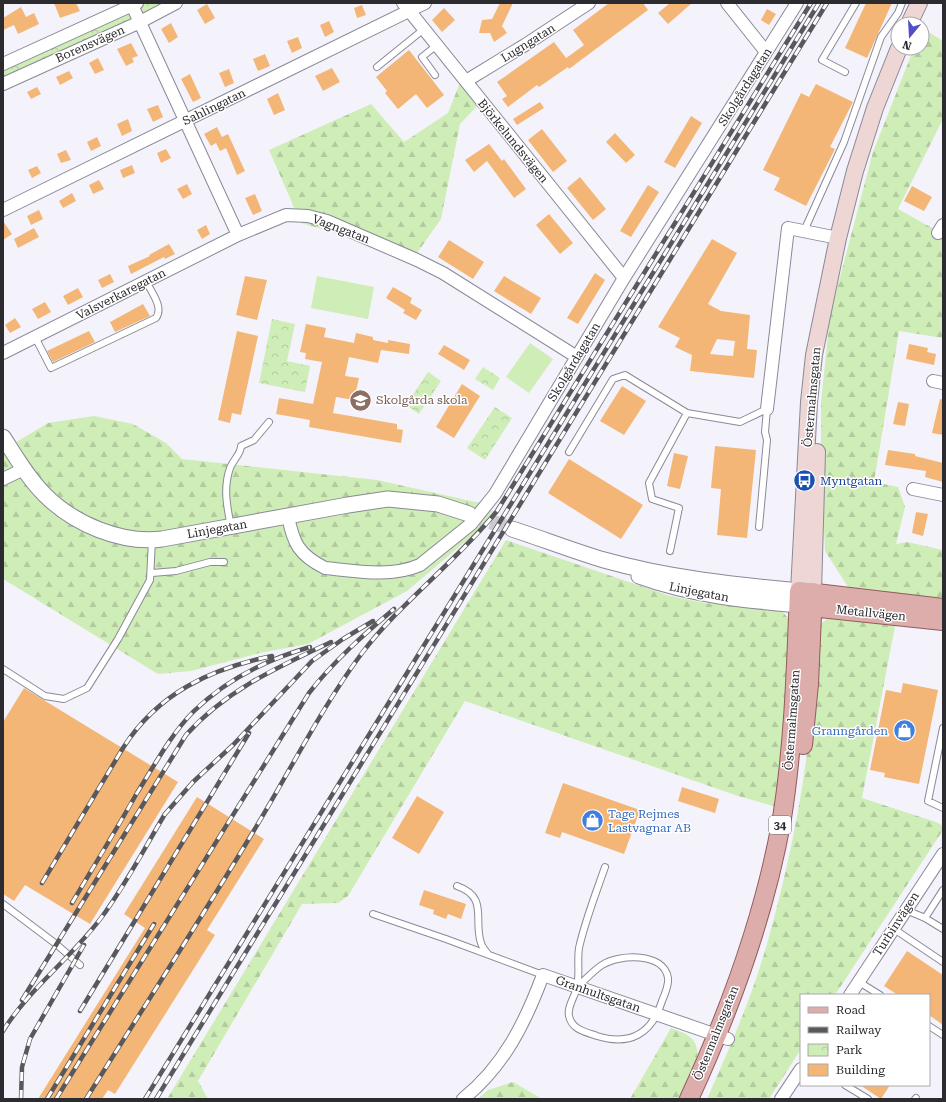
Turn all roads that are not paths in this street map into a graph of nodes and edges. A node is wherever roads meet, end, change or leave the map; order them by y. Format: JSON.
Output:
{"nodes":[{"id":1,"x":176,"y":3,"type":"edge"},
{"id":2,"x":425,"y":3,"type":"edge"},
{"id":3,"x":589,"y":3,"type":"edge"},
{"id":4,"x":727,"y":3,"type":"edge"},
{"id":5,"x":796,"y":3,"type":"edge"},
{"id":6,"x":856,"y":3,"type":"edge"},
{"id":7,"x":902,"y":3,"type":"edge"},
{"id":8,"x":919,"y":3,"type":"edge"},
{"id":9,"x":133,"y":4,"type":"edge"},
{"id":10,"x":406,"y":7,"type":"edge"},
{"id":11,"x":913,"y":16,"type":"edge"},
{"id":12,"x":140,"y":22,"type":"junction"},
{"id":13,"x":424,"y":29,"type":"junction"},
{"id":14,"x":437,"y":45,"type":"junction"},
{"id":15,"x":766,"y":52,"type":"junction"},
{"id":16,"x":896,"y":56,"type":"edge"},
{"id":17,"x":3,"y":64,"type":"edge"},
{"id":18,"x":377,"y":67,"type":"dead end"},
{"id":19,"x":845,"y":72,"type":"dead end"},
{"id":20,"x":435,"y":75,"type":"dead end"},
{"id":21,"x":466,"y":81,"type":"junction"},
{"id":22,"x":3,"y":84,"type":"edge"},
{"id":23,"x":186,"y":120,"type":"junction"},
{"id":24,"x":3,"y":210,"type":"edge"},
{"id":25,"x":804,"y":231,"type":"junction"},
{"id":26,"x":238,"y":235,"type":"junction"},
{"id":27,"x":838,"y":238,"type":"junction"},
{"id":28,"x":624,"y":278,"type":"junction"},
{"id":29,"x":146,"y":281,"type":"junction"},
{"id":30,"x":35,"y":337,"type":"junction"},
{"id":31,"x":3,"y":353,"type":"edge"},
{"id":32,"x":577,"y":357,"type":"junction"},
{"id":33,"x":767,"y":409,"type":"junction"},
{"id":34,"x":687,"y":413,"type":"junction"},
{"id":35,"x":269,"y":422,"type":"dead end"},
{"id":36,"x":3,"y":437,"type":"edge"},
{"id":37,"x":569,"y":452,"type":"dead end"},
{"id":38,"x":24,"y":469,"type":"junction"},
{"id":39,"x":3,"y":480,"type":"edge"},
{"id":40,"x":913,"y":489,"type":"dead end"},
{"id":41,"x":943,"y":495,"type":"edge"},
{"id":42,"x":468,"y":514,"type":"tunnel mouth"},
{"id":43,"x":288,"y":516,"type":"junction"},
{"id":44,"x":231,"y":527,"type":"junction"},
{"id":45,"x":759,"y":527,"type":"dead end"},
{"id":46,"x":512,"y":529,"type":"tunnel mouth"},
{"id":47,"x":152,"y":540,"type":"junction"},
{"id":48,"x":670,"y":550,"type":"dead end"},
{"id":49,"x":224,"y":562,"type":"dead end"},
{"id":50,"x":152,"y":573,"type":"junction"},
{"id":51,"x":806,"y":599,"type":"junction"},
{"id":52,"x":943,"y":608,"type":"edge"},
{"id":53,"x":943,"y":621,"type":"edge"},
{"id":54,"x":3,"y":669,"type":"edge"},
{"id":55,"x":943,"y":728,"type":"edge"},
{"id":56,"x":943,"y":808,"type":"edge"},
{"id":57,"x":943,"y":854,"type":"edge"},
{"id":58,"x":605,"y":867,"type":"dead end"},
{"id":59,"x":457,"y":886,"type":"dead end"},
{"id":60,"x":943,"y":890,"type":"edge"},
{"id":61,"x":3,"y":904,"type":"edge"},
{"id":62,"x":906,"y":910,"type":"junction"},
{"id":63,"x":373,"y":914,"type":"dead end"},
{"id":64,"x":924,"y":918,"type":"junction"},
{"id":65,"x":894,"y":929,"type":"junction"},
{"id":66,"x":943,"y":929,"type":"edge"},
{"id":67,"x":488,"y":954,"type":"junction"},
{"id":68,"x":943,"y":962,"type":"edge"},
{"id":69,"x":80,"y":965,"type":"dead end"},
{"id":70,"x":543,"y":975,"type":"junction"},
{"id":71,"x":859,"y":982,"type":"junction"},
{"id":72,"x":577,"y":987,"type":"junction"},
{"id":73,"x":851,"y":994,"type":"edge"},
{"id":74,"x":878,"y":994,"type":"edge"},
{"id":75,"x":658,"y":1015,"type":"junction"},
{"id":76,"x":930,"y":1027,"type":"edge"},
{"id":77,"x":943,"y":1035,"type":"edge"},
{"id":78,"x":722,"y":1037,"type":"junction"},
{"id":79,"x":800,"y":1070,"type":"edge"},
{"id":80,"x":847,"y":1086,"type":"edge"},
{"id":81,"x":463,"y":1099,"type":"edge"},
{"id":82,"x":689,"y":1099,"type":"edge"},
{"id":83,"x":702,"y":1099,"type":"edge"},
{"id":84,"x":781,"y":1099,"type":"edge"},
{"id":85,"x":868,"y":1099,"type":"edge"}],
"edges":[{"from":1,"to":12,"type":"street","name":"Borensvägen"},
{"from":2,"to":10,"type":"street","name":"Sahlingatan"},
{"from":3,"to":21,"type":"street","name":"Lugngatan"},
{"from":4,"to":15,"type":"street"},
{"from":5,"to":15,"type":"street","name":"Skolgårdagatan"},
{"from":6,"to":19,"type":"lane"},
{"from":7,"to":25,"type":"lane"},
{"from":8,"to":11,"type":"main road"},
{"from":9,"to":12,"type":"street"},
{"from":9,"to":17,"type":"street","name":"Borensvägen"},
{"from":10,"to":13,"type":"street","name":"Björkelundsvägen"},
{"from":10,"to":23,"type":"street","name":"Sahlingatan"},
{"from":12,"to":22,"type":"street","name":"Borensvägen"},
{"from":12,"to":23,"type":"street"},
{"from":13,"to":14,"type":"street","name":"Björkelundsvägen"},
{"from":13,"to":18,"type":"lane"},
{"from":14,"to":20,"type":"lane"},
{"from":14,"to":21,"type":"street","name":"Björkelundsvägen"},
{"from":15,"to":28,"type":"street","name":"Skolgårdagatan"},
{"from":16,"to":27,"type":"main road","name":"Östermalmsgatan"},
{"from":21,"to":28,"type":"street","name":"Björkelundsvägen"},
{"from":23,"to":24,"type":"street","name":"Sahlingatan"},
{"from":23,"to":26,"type":"street"},
{"from":25,"to":27,"type":"street"},
{"from":25,"to":33,"type":"street"},
{"from":26,"to":29,"type":"street","name":"Valsverkaregatan"},
{"from":26,"to":32,"type":"street","name":"Vagngatan"},
{"from":27,"to":51,"type":"main road","name":"Östermalmsgatan"},
{"from":28,"to":32,"type":"street","name":"Skolgårdagatan"},
{"from":29,"to":30,"type":"street","name":"Valsverkaregatan"},
{"from":29,"to":30,"type":"lane"},
{"from":30,"to":31,"type":"street","name":"Valsverkaregatan"},
{"from":32,"to":43,"type":"street","name":"Skolgårdagatan"},
{"from":33,"to":34,"type":"lane"},
{"from":33,"to":45,"type":"lane"},
{"from":34,"to":37,"type":"lane"},
{"from":34,"to":48,"type":"lane"},
{"from":35,"to":44,"type":"lane"},
{"from":36,"to":38,"type":"street","name":"Linjegatan"},
{"from":38,"to":39,"type":"street"},
{"from":38,"to":47,"type":"street","name":"Linjegatan"},
{"from":40,"to":41,"type":"street"},
{"from":42,"to":43,"type":"street","name":"Linjegatan"},
{"from":43,"to":44,"type":"street","name":"Linjegatan"},
{"from":44,"to":47,"type":"street","name":"Linjegatan"},
{"from":46,"to":51,"type":"street","name":"Linjegatan"},
{"from":47,"to":50,"type":"lane"},
{"from":49,"to":50,"type":"lane"},
{"from":50,"to":54,"type":"lane"},
{"from":51,"to":52,"type":"main road","name":"Metallvägen"},
{"from":51,"to":53,"type":"main road","name":"Metallvägen"},
{"from":51,"to":78,"type":"main road","name":"Östermalmsgatan","number":"34"},
{"from":55,"to":56,"type":"lane"},
{"from":57,"to":62,"type":"street","name":"Turbinvägen"},
{"from":58,"to":72,"type":"lane"},
{"from":59,"to":67,"type":"lane"},
{"from":60,"to":64,"type":"lane"},
{"from":61,"to":69,"type":"lane"},
{"from":62,"to":64,"type":"lane"},
{"from":62,"to":65,"type":"street","name":"Turbinvägen"},
{"from":63,"to":67,"type":"lane"},
{"from":64,"to":66,"type":"lane"},
{"from":65,"to":68,"type":"lane"},
{"from":65,"to":71,"type":"street","name":"Turbinvägen"},
{"from":67,"to":70,"type":"lane"},
{"from":70,"to":72,"type":"street","name":"Granhultsgatan"},
{"from":70,"to":81,"type":"street","name":"Granhultsgatan"},
{"from":71,"to":73,"type":"street","name":"Turbinvägen"},
{"from":71,"to":74,"type":"lane"},
{"from":72,"to":75,"type":"street","name":"Granhultsgatan"},
{"from":72,"to":75,"type":"lane"},
{"from":72,"to":75,"type":"lane"},
{"from":75,"to":78,"type":"street","name":"Granhultsgatan"},
{"from":76,"to":77,"type":"lane"},
{"from":78,"to":82,"type":"main road","name":"Östermalmsgatan","number":"34"},
{"from":78,"to":83,"type":"main road","name":"Östermalmsgatan","number":"34"},
{"from":79,"to":84,"type":"street"},
{"from":80,"to":85,"type":"lane"}]}
